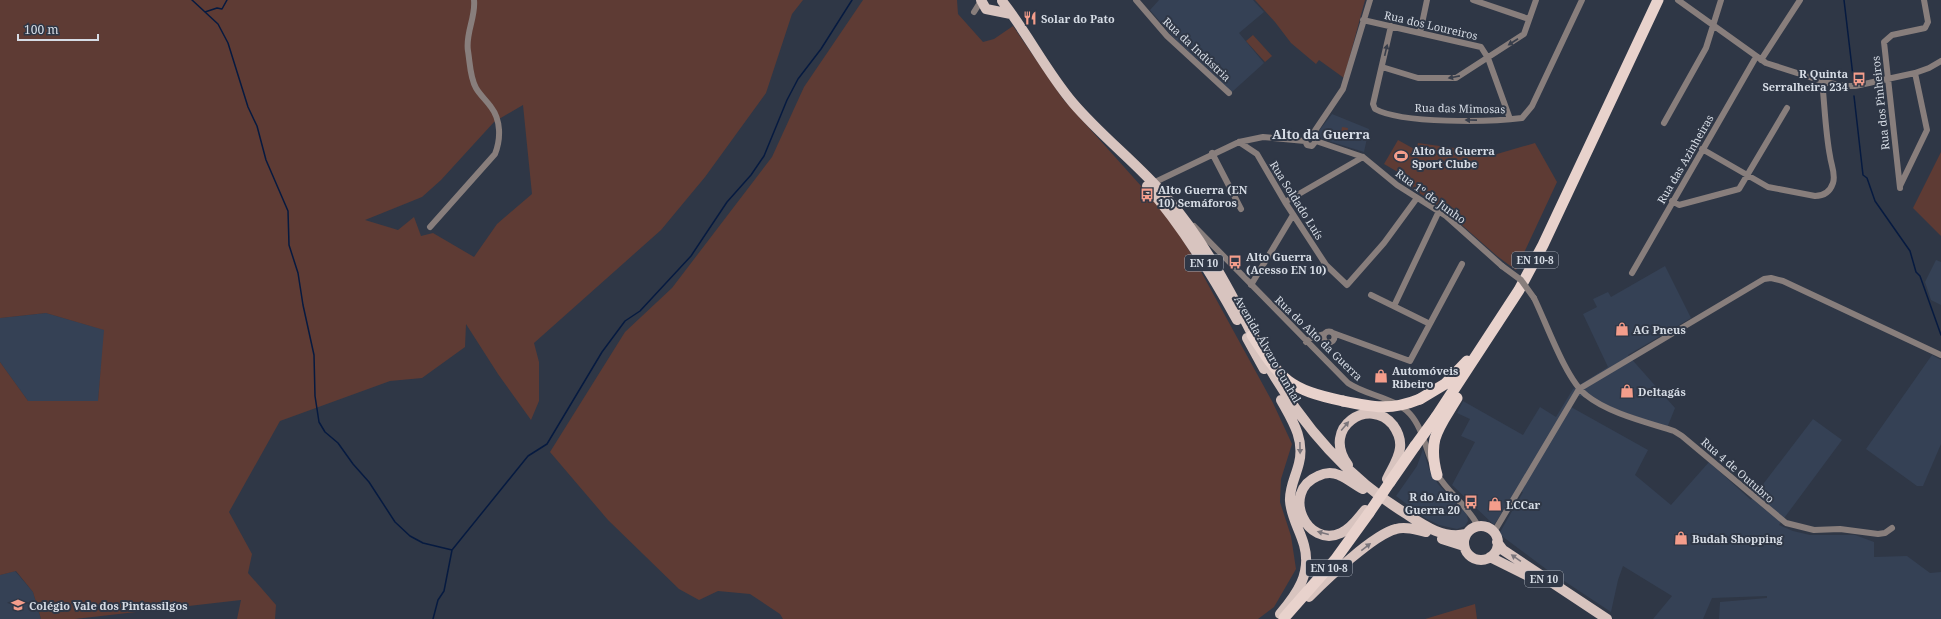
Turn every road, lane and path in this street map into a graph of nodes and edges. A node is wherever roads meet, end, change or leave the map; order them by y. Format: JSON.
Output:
{"nodes":[{"id":1,"x":474,"y":0,"type":"edge"},
{"id":2,"x":1136,"y":0,"type":"edge"},
{"id":3,"x":1370,"y":0,"type":"edge"},
{"id":4,"x":1427,"y":0,"type":"edge"},
{"id":5,"x":1473,"y":0,"type":"edge"},
{"id":6,"x":1536,"y":0,"type":"edge"},
{"id":7,"x":1582,"y":0,"type":"edge"},
{"id":8,"x":1658,"y":0,"type":"edge"},
{"id":9,"x":1721,"y":0,"type":"edge"},
{"id":10,"x":1800,"y":0,"type":"edge"},
{"id":11,"x":1924,"y":0,"type":"edge"},
{"id":12,"x":1002,"y":1,"type":"edge"},
{"id":13,"x":1679,"y":1,"type":"edge"},
{"id":14,"x":985,"y":5,"type":"edge"},
{"id":15,"x":1011,"y":14,"type":"junction"},
{"id":16,"x":1529,"y":19,"type":"junction"},
{"id":17,"x":1363,"y":20,"type":"junction"},
{"id":18,"x":1391,"y":26,"type":"junction"},
{"id":19,"x":1714,"y":26,"type":"junction"},
{"id":20,"x":1420,"y":33,"type":"junction"},
{"id":21,"x":1488,"y":58,"type":"junction"},
{"id":22,"x":1758,"y":58,"type":"junction"},
{"id":23,"x":1941,"y":61,"type":"edge"},
{"id":24,"x":1382,"y":67,"type":"junction"},
{"id":25,"x":1915,"y":72,"type":"junction"},
{"id":26,"x":1888,"y":78,"type":"junction"},
{"id":27,"x":1825,"y":82,"type":"junction"},
{"id":28,"x":1229,"y":93,"type":"dead end"},
{"id":29,"x":1787,"y":108,"type":"dead end"},
{"id":30,"x":1602,"y":116,"type":"junction"},
{"id":31,"x":1510,"y":119,"type":"junction"},
{"id":32,"x":1664,"y":123,"type":"dead end"},
{"id":33,"x":1312,"y":135,"type":"junction"},
{"id":34,"x":1107,"y":139,"type":"junction"},
{"id":35,"x":1305,"y":141,"type":"junction"},
{"id":36,"x":1316,"y":141,"type":"junction"},
{"id":37,"x":1239,"y":142,"type":"junction"},
{"id":38,"x":1702,"y":150,"type":"junction"},
{"id":39,"x":1212,"y":153,"type":"junction"},
{"id":40,"x":1363,"y":157,"type":"junction"},
{"id":41,"x":1748,"y":176,"type":"junction"},
{"id":42,"x":1153,"y":183,"type":"junction"},
{"id":43,"x":1168,"y":198,"type":"junction"},
{"id":44,"x":1417,"y":198,"type":"junction"},
{"id":45,"x":1672,"y":201,"type":"junction"},
{"id":46,"x":1285,"y":202,"type":"junction"},
{"id":47,"x":1241,"y":209,"type":"dead end"},
{"id":48,"x":1439,"y":211,"type":"junction"},
{"id":49,"x":1293,"y":215,"type":"junction"},
{"id":50,"x":430,"y":226,"type":"dead end"},
{"id":51,"x":1462,"y":264,"type":"dead end"},
{"id":52,"x":1632,"y":272,"type":"dead end"},
{"id":53,"x":1250,"y":285,"type":"junction"},
{"id":54,"x":1371,"y":296,"type":"dead end"},
{"id":55,"x":1394,"y":306,"type":"junction"},
{"id":56,"x":1430,"y":324,"type":"junction"},
{"id":57,"x":1333,"y":333,"type":"junction"},
{"id":58,"x":1492,"y":333,"type":"junction"},
{"id":59,"x":1324,"y":334,"type":"junction"},
{"id":60,"x":1252,"y":335,"type":"junction"},
{"id":61,"x":1306,"y":342,"type":"junction"},
{"id":62,"x":1473,"y":354,"type":"junction"},
{"id":63,"x":1941,"y":355,"type":"edge"},
{"id":64,"x":1579,"y":389,"type":"junction"},
{"id":65,"x":1281,"y":400,"type":"junction"},
{"id":66,"x":1434,"y":416,"type":"junction"},
{"id":67,"x":1437,"y":475,"type":"junction"},
{"id":68,"x":1388,"y":480,"type":"junction"},
{"id":69,"x":1363,"y":486,"type":"junction"},
{"id":70,"x":1367,"y":511,"type":"junction"},
{"id":71,"x":1478,"y":526,"type":"junction"},
{"id":72,"x":1892,"y":528,"type":"dead end"},
{"id":73,"x":1426,"y":532,"type":"junction"},
{"id":74,"x":1494,"y":532,"type":"junction"},
{"id":75,"x":1466,"y":534,"type":"junction"},
{"id":76,"x":1498,"y":542,"type":"junction"},
{"id":77,"x":1464,"y":546,"type":"junction"},
{"id":78,"x":1490,"y":557,"type":"junction"},
{"id":79,"x":1594,"y":611,"type":"junction"},
{"id":80,"x":1280,"y":617,"type":"edge"},
{"id":81,"x":1607,"y":619,"type":"edge"}],
"edges":[{"from":1,"to":50,"type":"street"},
{"from":2,"to":28,"type":"street","name":"Rua da Indústria"},
{"from":3,"to":17,"type":"street"},
{"from":4,"to":20,"type":"street"},
{"from":5,"to":16,"type":"street"},
{"from":6,"to":16,"type":"street"},
{"from":7,"to":31,"type":"street","name":"Rua das Mimosas"},
{"from":8,"to":30,"type":"highway","number":"EN 10-8"},
{"from":9,"to":19,"type":"street"},
{"from":10,"to":22,"type":"street","name":"Rua das Azinheiras"},
{"from":11,"to":26,"type":"street","name":"Rua dos Pinheiros"},
{"from":12,"to":14,"type":"main road","number":"EN 10"},
{"from":12,"to":15,"type":"main road","name":"Avenida Álvaro Cunhal","number":"EN 10"},
{"from":13,"to":19,"type":"street"},
{"from":14,"to":15,"type":"main road","number":"EN 10"},
{"from":15,"to":34,"type":"main road","name":"Avenida Álvaro Cunhal","number":"EN 10"},
{"from":16,"to":21,"type":"street","one_way":true},
{"from":17,"to":18,"type":"street","name":"Rua dos Loureiros"},
{"from":17,"to":33,"type":"street"},
{"from":18,"to":20,"type":"street","name":"Rua dos Loureiros"},
{"from":24,"to":18,"type":"street","name":"Rua das Mimosas","one_way":true},
{"from":19,"to":22,"type":"street"},
{"from":19,"to":32,"type":"street"},
{"from":20,"to":21,"type":"street","name":"Rua dos Loureiros"},
{"from":21,"to":24,"type":"street","one_way":true},
{"from":21,"to":31,"type":"street"},
{"from":22,"to":27,"type":"street"},
{"from":22,"to":38,"type":"street","name":"Rua das Azinheiras"},
{"from":23,"to":25,"type":"street"},
{"from":31,"to":24,"type":"street","name":"Rua das Mimosas","one_way":true},
{"from":25,"to":26,"type":"street"},
{"from":25,"to":26,"type":"street","name":"Rua dos Pinheiros"},
{"from":26,"to":27,"type":"street"},
{"from":27,"to":41,"type":"street"},
{"from":29,"to":41,"type":"street"},
{"from":30,"to":58,"type":"highway","number":"EN 10-8"},
{"from":30,"to":62,"type":"highway","number":"EN 10-8"},
{"from":33,"to":35,"type":"street"},
{"from":33,"to":36,"type":"street"},
{"from":34,"to":42,"type":"main road","name":"Avenida Álvaro Cunhal","number":"EN 10"},
{"from":34,"to":65,"type":"main road","name":"Avenida Álvaro Cunhal","number":"EN 10"},
{"from":35,"to":36,"type":"street"},
{"from":35,"to":37,"type":"street"},
{"from":36,"to":40,"type":"street","name":"Rua 1º de Junho"},
{"from":37,"to":39,"type":"street"},
{"from":37,"to":46,"type":"street","name":"Rua Soldado Luís"},
{"from":38,"to":41,"type":"street"},
{"from":38,"to":45,"type":"street","name":"Rua das Azinheiras"},
{"from":39,"to":42,"type":"street"},
{"from":39,"to":47,"type":"street"},
{"from":40,"to":44,"type":"street","name":"Rua 1º de Junho"},
{"from":40,"to":46,"type":"street"},
{"from":41,"to":45,"type":"street"},
{"from":42,"to":43,"type":"main road","name":"Avenida Álvaro Cunhal","number":"EN 10"},
{"from":43,"to":53,"type":"street","name":"Rua do Alto da Guerra"},
{"from":43,"to":60,"type":"main road","name":"Avenida Álvaro Cunhal","number":"EN 10"},
{"from":44,"to":48,"type":"street","name":"Rua 1º de Junho"},
{"from":44,"to":49,"type":"street","name":"Rua Soldado Luís"},
{"from":45,"to":52,"type":"street","name":"Rua das Azinheiras"},
{"from":46,"to":49,"type":"street","name":"Rua Soldado Luís"},
{"from":48,"to":55,"type":"street"},
{"from":48,"to":64,"type":"street","name":"Rua 1º de Junho","bridge":true},
{"from":49,"to":53,"type":"street"},
{"from":51,"to":56,"type":"street"},
{"from":53,"to":61,"type":"street","name":"Rua do Alto da Guerra"},
{"from":54,"to":55,"type":"street"},
{"from":55,"to":56,"type":"street"},
{"from":56,"to":57,"type":"street"},
{"from":57,"to":59,"type":"street"},
{"from":57,"to":59,"type":"street"},
{"from":58,"to":66,"type":"highway","number":"EN 10-8"},
{"from":58,"to":67,"type":"highway"},
{"from":59,"to":61,"type":"street"},
{"from":60,"to":62,"type":"highway","bridge":true},
{"from":60,"to":69,"type":"main road","name":"Avenida Álvaro Cunhal","number":"EN 10"},
{"from":61,"to":67,"type":"street","name":"Rua do Alto da Guerra"},
{"from":62,"to":66,"type":"highway","number":"EN 10-8"},
{"from":63,"to":64,"type":"street"},
{"from":64,"to":72,"type":"street","name":"Rua 4 de Outubro"},
{"from":64,"to":74,"type":"street"},
{"from":65,"to":69,"type":"main road","name":"Avenida Álvaro Cunhal","number":"EN 10"},
{"from":65,"to":80,"type":"main road","one_way":true},
{"from":66,"to":68,"type":"highway","number":"EN 10-8","bridge":true},
{"from":67,"to":71,"type":"street","name":"Rua do Alto da Guerra"},
{"from":69,"to":68,"type":"main road","one_way":true},
{"from":68,"to":70,"type":"highway","number":"EN 10-8","bridge":true},
{"from":70,"to":69,"type":"main road","one_way":true},
{"from":69,"to":73,"type":"main road","name":"Avenida Álvaro Cunhal","number":"EN 10"},
{"from":69,"to":75,"type":"main road","name":"Avenida Álvaro Cunhal","number":"EN 10"},
{"from":70,"to":80,"type":"highway","number":"EN 10-8"},
{"from":71,"to":74,"type":"main road"},
{"from":71,"to":75,"type":"main road"},
{"from":73,"to":77,"type":"main road","name":"Avenida Álvaro Cunhal","number":"EN 10"},
{"from":80,"to":73,"type":"main road","one_way":true},
{"from":74,"to":76,"type":"main road"},
{"from":75,"to":77,"type":"main road"},
{"from":76,"to":78,"type":"main road"},
{"from":79,"to":76,"type":"main road","number":"EN 10","one_way":true},
{"from":77,"to":78,"type":"main road"},
{"from":78,"to":79,"type":"main road","number":"EN 10"},
{"from":79,"to":81,"type":"main road","number":"EN 10"}]}
